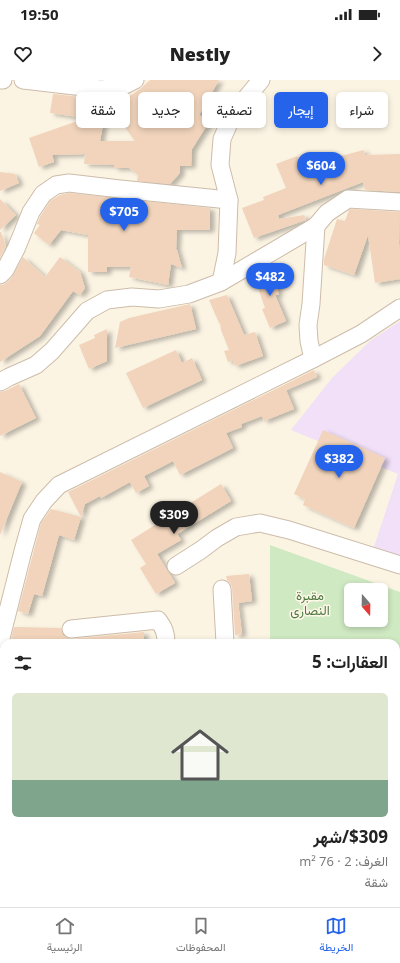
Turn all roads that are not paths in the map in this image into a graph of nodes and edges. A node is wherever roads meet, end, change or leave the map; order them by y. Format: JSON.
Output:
{"nodes":[{"id":1,"x":0,"y":80,"type":"edge"},
{"id":2,"x":3,"y":80,"type":"edge"},
{"id":3,"x":23,"y":80,"type":"edge"},
{"id":4,"x":135,"y":80,"type":"edge"},
{"id":5,"x":261,"y":80,"type":"edge"},
{"id":6,"x":229,"y":200,"type":"junction"},
{"id":7,"x":400,"y":202,"type":"edge"},
{"id":8,"x":316,"y":226,"type":"junction"},
{"id":9,"x":0,"y":275,"type":"edge"},
{"id":10,"x":221,"y":282,"type":"junction"},
{"id":11,"x":400,"y":308,"type":"edge"},
{"id":12,"x":313,"y":359,"type":"junction"},
{"id":13,"x":0,"y":382,"type":"edge"},
{"id":14,"x":400,"y":565,"type":"edge"},
{"id":15,"x":176,"y":566,"type":"dead end"},
{"id":16,"x":222,"y":590,"type":"dead end"},
{"id":17,"x":71,"y":629,"type":"dead end"},
{"id":18,"x":1,"y":638,"type":"edge"},
{"id":19,"x":166,"y":639,"type":"edge"},
{"id":20,"x":225,"y":639,"type":"edge"}],
"edges":[{"from":1,"to":2,"type":"street"},
{"from":3,"to":4,"type":"street"},
{"from":5,"to":6,"type":"street"},
{"from":6,"to":9,"type":"street"},
{"from":6,"to":10,"type":"street"},
{"from":7,"to":8,"type":"street"},
{"from":8,"to":10,"type":"street"},
{"from":8,"to":12,"type":"street"},
{"from":10,"to":13,"type":"street"},
{"from":11,"to":12,"type":"street"},
{"from":12,"to":18,"type":"street"},
{"from":14,"to":15,"type":"street"},
{"from":16,"to":20,"type":"street"},
{"from":17,"to":19,"type":"street"}]}
